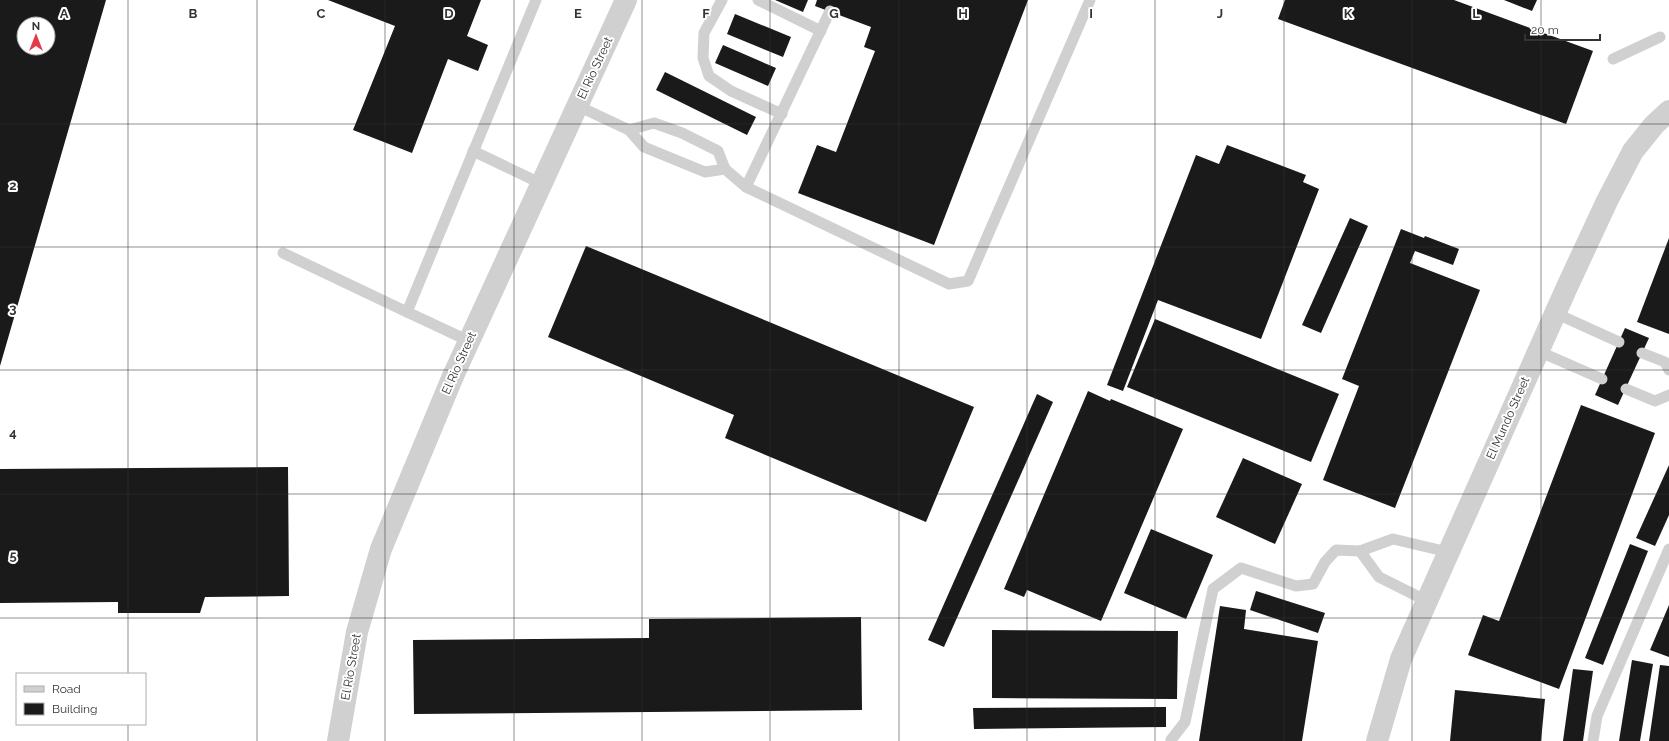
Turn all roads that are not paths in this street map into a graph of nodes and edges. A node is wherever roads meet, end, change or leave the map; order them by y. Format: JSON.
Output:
{"nodes":[{"id":1,"x":536,"y":0,"type":"edge"},
{"id":2,"x":625,"y":0,"type":"edge"},
{"id":3,"x":722,"y":0,"type":"edge"},
{"id":4,"x":758,"y":0,"type":"edge"},
{"id":5,"x":1090,"y":0,"type":"edge"},
{"id":6,"x":830,"y":12,"type":"dead end"},
{"id":7,"x":821,"y":31,"type":"junction"},
{"id":8,"x":1660,"y":37,"type":"dead end"},
{"id":9,"x":1613,"y":59,"type":"dead end"},
{"id":10,"x":578,"y":106,"type":"junction"},
{"id":11,"x":1669,"y":111,"type":"edge"},
{"id":12,"x":782,"y":114,"type":"junction"},
{"id":13,"x":629,"y":130,"type":"junction"},
{"id":14,"x":473,"y":151,"type":"junction"},
{"id":15,"x":725,"y":169,"type":"junction"},
{"id":16,"x":542,"y":184,"type":"junction"},
{"id":17,"x":746,"y":187,"type":"junction"},
{"id":18,"x":283,"y":253,"type":"dead end"},
{"id":19,"x":407,"y":312,"type":"junction"},
{"id":20,"x":1555,"y":313,"type":"junction"},
{"id":21,"x":469,"y":341,"type":"junction"},
{"id":22,"x":1619,"y":342,"type":"dead end"},
{"id":23,"x":1538,"y":351,"type":"junction"},
{"id":24,"x":1642,"y":353,"type":"dead end"},
{"id":25,"x":1669,"y":370,"type":"edge"},
{"id":26,"x":1602,"y":379,"type":"dead end"},
{"id":27,"x":1626,"y":389,"type":"dead end"},
{"id":28,"x":1669,"y":395,"type":"edge"},
{"id":29,"x":1669,"y":549,"type":"edge"},
{"id":30,"x":1360,"y":551,"type":"junction"},
{"id":31,"x":1448,"y":552,"type":"junction"},
{"id":32,"x":1427,"y":601,"type":"junction"},
{"id":33,"x":1171,"y":740,"type":"dead end"},
{"id":34,"x":338,"y":741,"type":"edge"},
{"id":35,"x":1378,"y":741,"type":"edge"},
{"id":36,"x":1594,"y":741,"type":"edge"}],
"edges":[{"from":1,"to":14,"type":"lane"},
{"from":2,"to":10,"type":"street","name":"El Rio Street"},
{"from":3,"to":12,"type":"lane"},
{"from":4,"to":7,"type":"lane"},
{"from":5,"to":17,"type":"lane"},
{"from":6,"to":7,"type":"lane"},
{"from":7,"to":12,"type":"lane"},
{"from":8,"to":9,"type":"lane"},
{"from":10,"to":13,"type":"lane"},
{"from":10,"to":16,"type":"street","name":"El Rio Street"},
{"from":11,"to":20,"type":"street","name":"El Mundo Street"},
{"from":12,"to":17,"type":"lane"},
{"from":13,"to":15,"type":"lane"},
{"from":13,"to":15,"type":"lane"},
{"from":14,"to":16,"type":"lane"},
{"from":14,"to":19,"type":"lane"},
{"from":15,"to":17,"type":"lane"},
{"from":16,"to":21,"type":"street","name":"El Rio Street"},
{"from":18,"to":19,"type":"lane"},
{"from":19,"to":21,"type":"lane"},
{"from":20,"to":22,"type":"lane"},
{"from":20,"to":23,"type":"street","name":"El Mundo Street"},
{"from":21,"to":34,"type":"street","name":"El Rio Street"},
{"from":23,"to":26,"type":"lane"},
{"from":23,"to":31,"type":"street","name":"El Mundo Street"},
{"from":24,"to":25,"type":"lane"},
{"from":27,"to":28,"type":"lane"},
{"from":29,"to":36,"type":"lane"},
{"from":30,"to":31,"type":"lane"},
{"from":30,"to":32,"type":"lane"},
{"from":30,"to":33,"type":"lane"},
{"from":31,"to":32,"type":"street","name":"El Mundo Street"},
{"from":32,"to":35,"type":"street","name":"El Mundo Street"}]}
